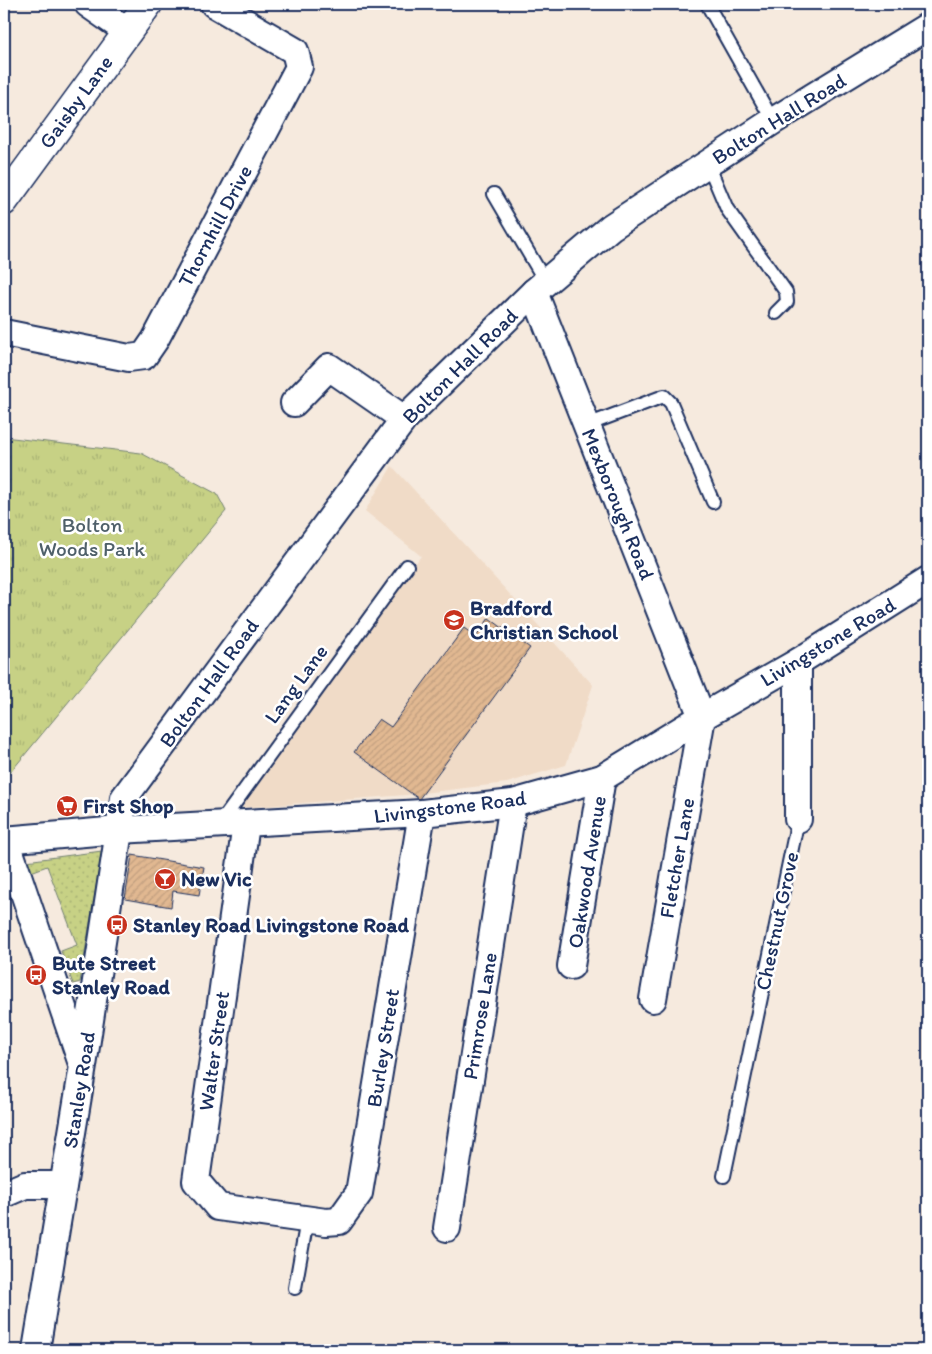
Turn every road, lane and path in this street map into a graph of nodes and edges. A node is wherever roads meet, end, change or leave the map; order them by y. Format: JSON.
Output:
{"nodes":[{"id":1,"x":88,"y":4,"type":"edge"},
{"id":2,"x":148,"y":4,"type":"edge"},
{"id":3,"x":214,"y":4,"type":"edge"},
{"id":4,"x":708,"y":4,"type":"edge"},
{"id":5,"x":928,"y":26,"type":"edge"},
{"id":6,"x":128,"y":32,"type":"junction"},
{"id":7,"x":773,"y":121,"type":"junction"},
{"id":8,"x":708,"y":164,"type":"junction"},
{"id":9,"x":494,"y":194,"type":"dead end"},
{"id":10,"x":5,"y":196,"type":"edge"},
{"id":11,"x":540,"y":286,"type":"junction"},
{"id":12,"x":776,"y":313,"type":"dead end"},
{"id":13,"x":4,"y":333,"type":"edge"},
{"id":14,"x":294,"y":404,"type":"dead end"},
{"id":15,"x":404,"y":419,"type":"junction"},
{"id":16,"x":587,"y":425,"type":"junction"},
{"id":17,"x":713,"y":502,"type":"dead end"},
{"id":18,"x":407,"y":566,"type":"dead end"},
{"id":19,"x":928,"y":580,"type":"edge"},
{"id":20,"x":798,"y":662,"type":"junction"},
{"id":21,"x":702,"y":717,"type":"junction"},
{"id":22,"x":602,"y":778,"type":"junction"},
{"id":23,"x":513,"y":803,"type":"junction"},
{"id":24,"x":422,"y":813,"type":"junction"},
{"id":25,"x":798,"y":819,"type":"joint"},
{"id":26,"x":246,"y":824,"type":"junction"},
{"id":27,"x":218,"y":825,"type":"junction"},
{"id":28,"x":119,"y":830,"type":"junction"},
{"id":29,"x":5,"y":840,"type":"edge"},
{"id":30,"x":571,"y":966,"type":"dead end"},
{"id":31,"x":653,"y":1000,"type":"dead end"},
{"id":32,"x":83,"y":1066,"type":"junction"},
{"id":33,"x":724,"y":1176,"type":"dead end"},
{"id":34,"x":63,"y":1185,"type":"junction"},
{"id":35,"x":4,"y":1194,"type":"edge"},
{"id":36,"x":295,"y":1218,"type":"junction"},
{"id":37,"x":447,"y":1228,"type":"dead end"},
{"id":38,"x":295,"y":1288,"type":"dead end"},
{"id":39,"x":36,"y":1350,"type":"edge"}],
"edges":[{"from":1,"to":6,"type":"street"},
{"from":2,"to":6,"type":"street","name":"Gaisby Lane"},
{"from":3,"to":13,"type":"street","name":"Thornhill Drive"},
{"from":4,"to":7,"type":"lane"},
{"from":5,"to":7,"type":"street","name":"Bolton Hall Road"},
{"from":6,"to":10,"type":"street","name":"Gaisby Lane"},
{"from":7,"to":8,"type":"street","name":"Bolton Hall Road"},
{"from":8,"to":11,"type":"street","name":"Bolton Hall Road"},
{"from":8,"to":12,"type":"lane"},
{"from":9,"to":11,"type":"lane"},
{"from":11,"to":15,"type":"street","name":"Bolton Hall Road"},
{"from":11,"to":16,"type":"street","name":"Mexborough Road"},
{"from":14,"to":15,"type":"street"},
{"from":15,"to":28,"type":"street","name":"Bolton Hall Road"},
{"from":16,"to":17,"type":"lane"},
{"from":16,"to":21,"type":"street","name":"Mexborough Road"},
{"from":18,"to":27,"type":"lane","name":"Lang Lane"},
{"from":19,"to":20,"type":"street","name":"Livingstone Road"},
{"from":20,"to":21,"type":"street","name":"Livingstone Road"},
{"from":20,"to":25,"type":"street","name":"Chestnut Grove"},
{"from":21,"to":22,"type":"street","name":"Livingstone Road"},
{"from":21,"to":31,"type":"street","name":"Fletcher Lane"},
{"from":22,"to":23,"type":"street","name":"Livingstone Road"},
{"from":22,"to":30,"type":"street","name":"Oakwood Avenue"},
{"from":23,"to":24,"type":"street","name":"Livingstone Road"},
{"from":23,"to":37,"type":"street","name":"Primrose Lane"},
{"from":24,"to":26,"type":"street","name":"Livingstone Road"},
{"from":24,"to":36,"type":"street","name":"Burley Street"},
{"from":25,"to":33,"type":"lane","name":"Chestnut Grove"},
{"from":26,"to":27,"type":"street","name":"Livingstone Road"},
{"from":26,"to":36,"type":"street","name":"Walter Street"},
{"from":27,"to":28,"type":"street","name":"Livingstone Road"},
{"from":28,"to":29,"type":"street","name":"Livingstone Road"},
{"from":28,"to":32,"type":"street","name":"Stanley Road"},
{"from":29,"to":32,"type":"street"},
{"from":32,"to":34,"type":"street","name":"Stanley Road"},
{"from":34,"to":35,"type":"street"},
{"from":34,"to":39,"type":"street","name":"Stanley Road"},
{"from":36,"to":38,"type":"lane"}]}
